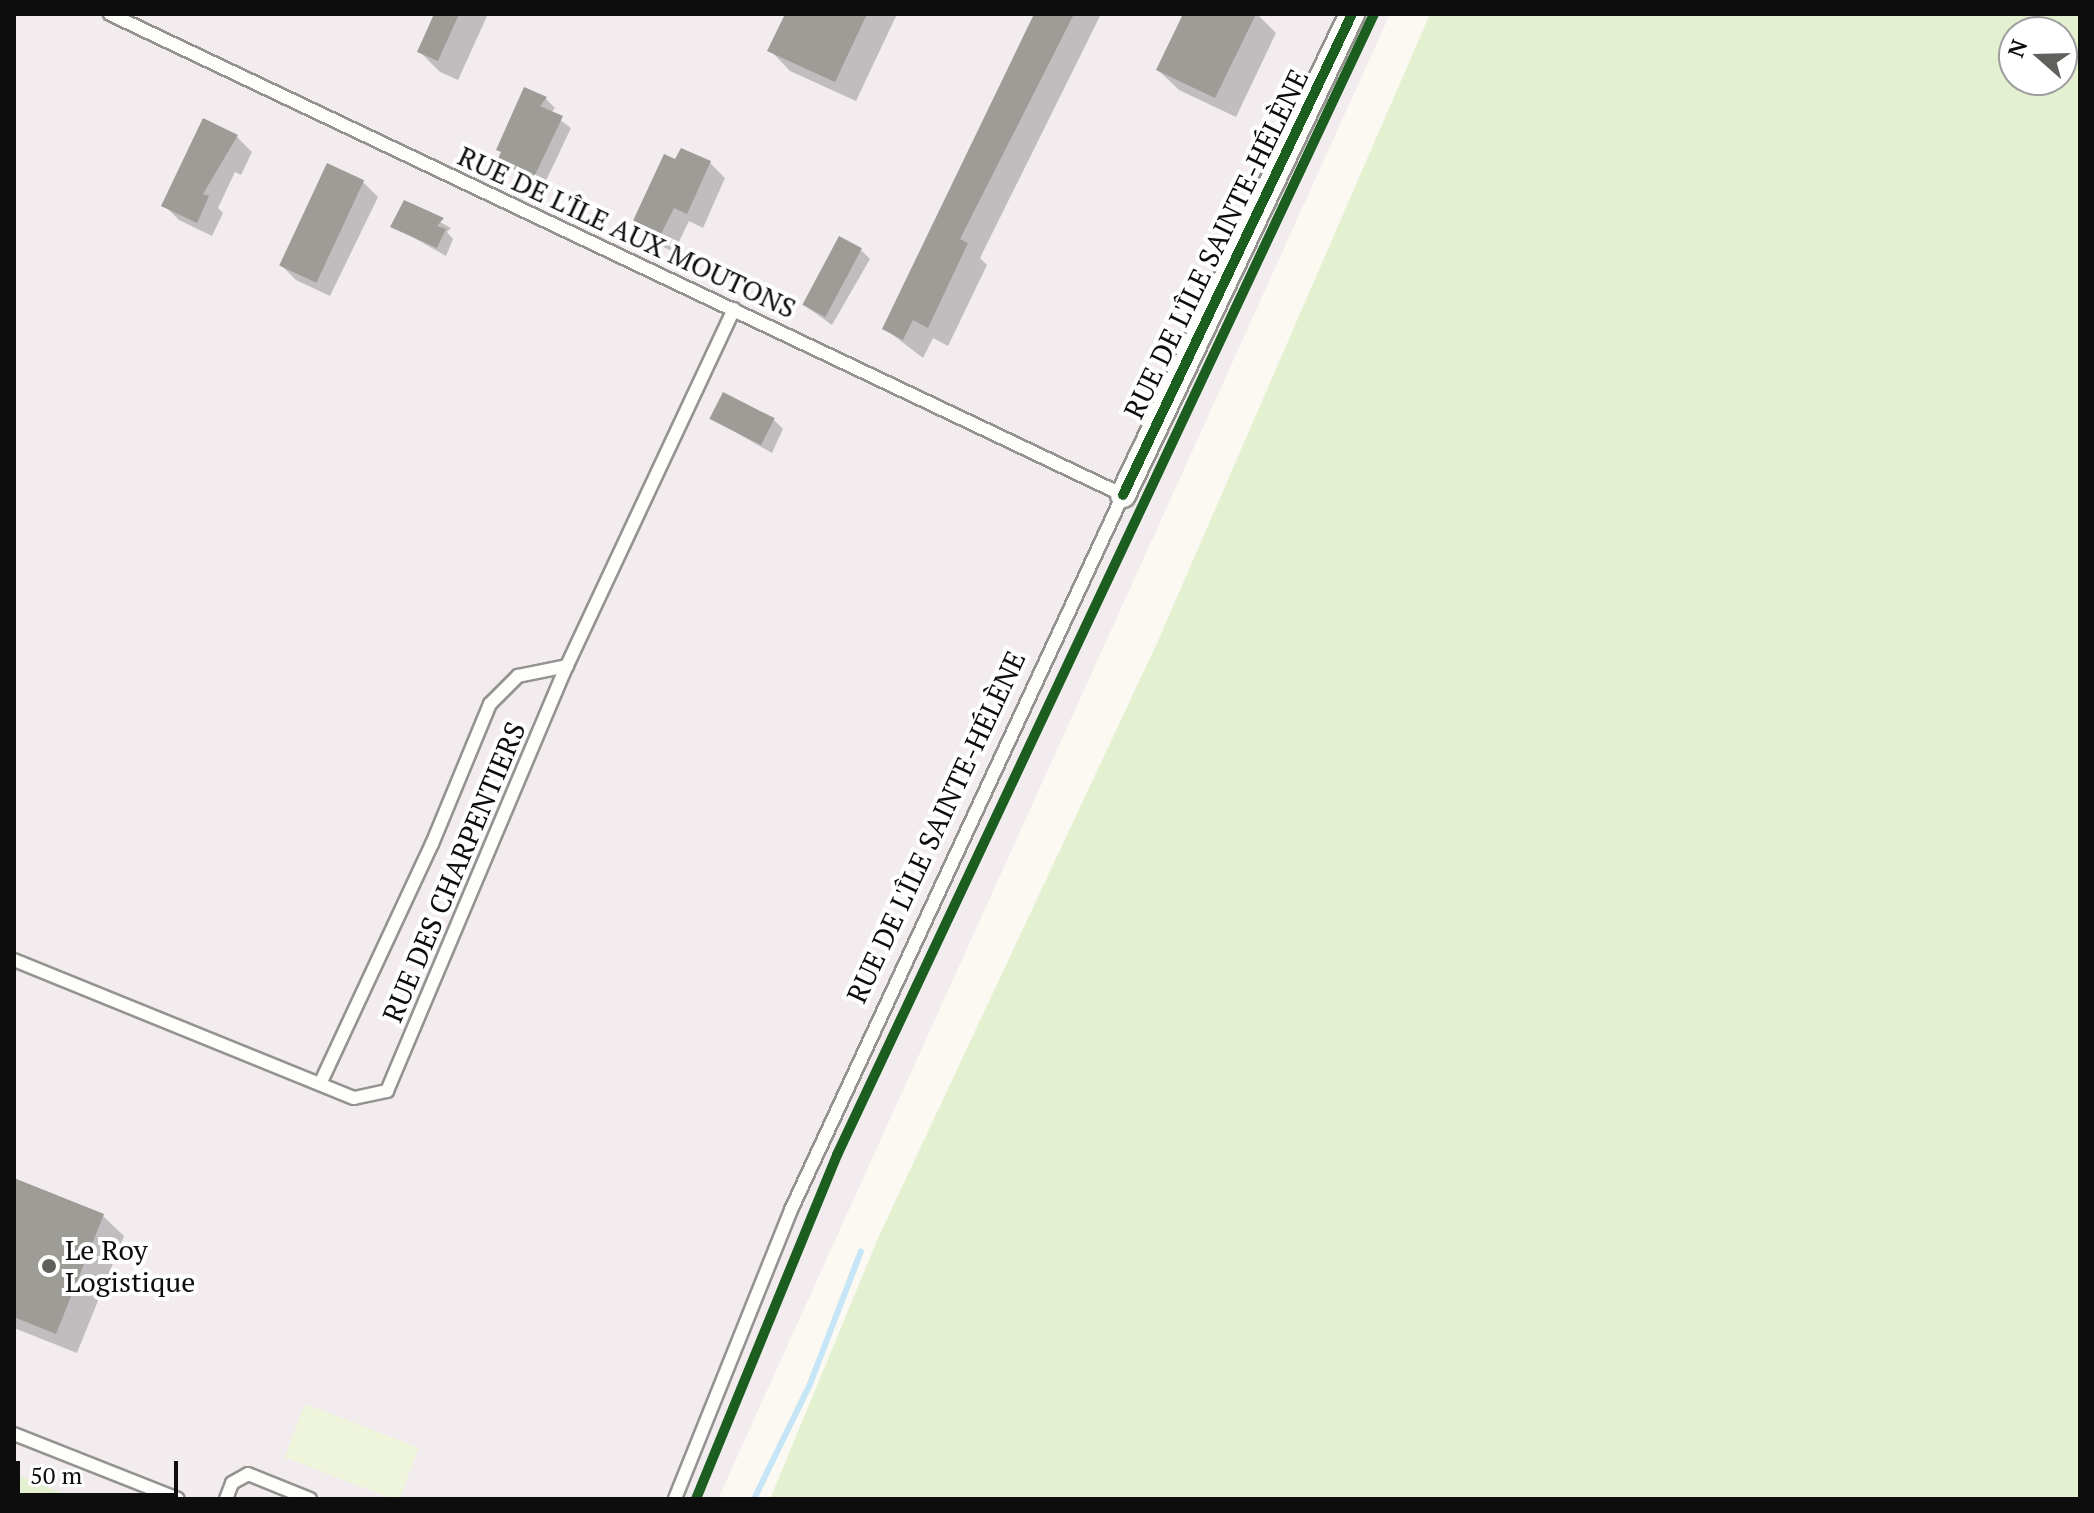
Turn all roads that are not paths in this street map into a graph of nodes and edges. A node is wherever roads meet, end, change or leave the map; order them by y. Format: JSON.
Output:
{"nodes":[{"id":1,"x":110,"y":14,"type":"edge"},
{"id":2,"x":1352,"y":14,"type":"edge"},
{"id":3,"x":734,"y":309,"type":"junction"},
{"id":4,"x":1123,"y":495,"type":"junction"},
{"id":5,"x":567,"y":666,"type":"junction"},
{"id":6,"x":14,"y":960,"type":"edge"},
{"id":7,"x":320,"y":1084,"type":"junction"},
{"id":8,"x":14,"y":1434,"type":"edge"},
{"id":9,"x":178,"y":1499,"type":"edge"},
{"id":10,"x":226,"y":1499,"type":"edge"},
{"id":11,"x":310,"y":1499,"type":"edge"},
{"id":12,"x":675,"y":1499,"type":"edge"}],
"edges":[{"from":1,"to":3,"type":"lane","name":"RUE DE L'ÎLE AUX MOUTONS"},
{"from":2,"to":4,"type":"street","name":"RUE DE L'ÎLE SAINTE-HÉLÈNE"},
{"from":3,"to":4,"type":"lane","name":"RUE DE L'ÎLE AUX MOUTONS"},
{"from":3,"to":5,"type":"lane","name":"RUE DES CHARPENTIERS"},
{"from":4,"to":12,"type":"lane","name":"RUE DE L'ÎLE SAINTE-HÉLÈNE"},
{"from":5,"to":7,"type":"lane"},
{"from":5,"to":7,"type":"lane","name":"RUE DES CHARPENTIERS"},
{"from":6,"to":7,"type":"lane","name":"RUE DES CHARPENTIERS"},
{"from":8,"to":9,"type":"lane"},
{"from":10,"to":11,"type":"lane"}]}
